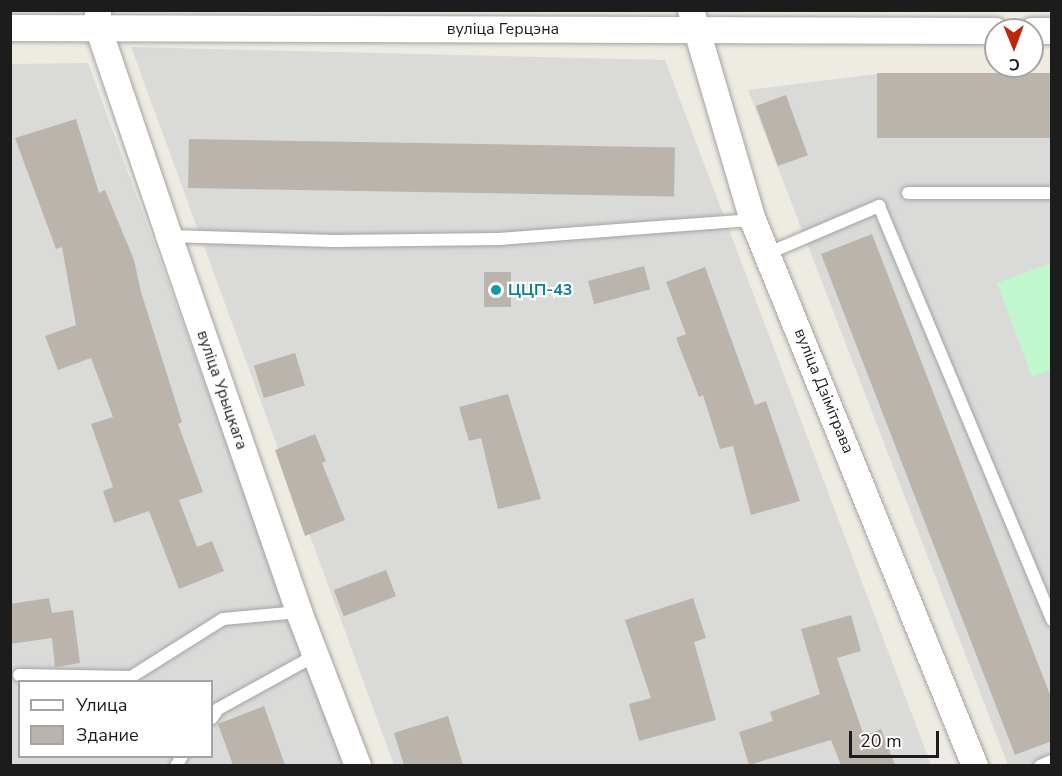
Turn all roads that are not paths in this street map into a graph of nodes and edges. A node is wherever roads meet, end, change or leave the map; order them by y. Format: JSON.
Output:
{"nodes":[{"id":1,"x":98,"y":19,"type":"edge"},
{"id":2,"x":693,"y":21,"type":"edge"},
{"id":3,"x":10,"y":28,"type":"edge"},
{"id":4,"x":984,"y":31,"type":"edge"},
{"id":5,"x":908,"y":193,"type":"dead end"},
{"id":6,"x":1052,"y":193,"type":"edge"},
{"id":7,"x":753,"y":220,"type":"junction"},
{"id":8,"x":169,"y":236,"type":"junction"},
{"id":9,"x":769,"y":253,"type":"junction"},
{"id":10,"x":299,"y":612,"type":"junction"},
{"id":11,"x":1052,"y":620,"type":"edge"},
{"id":12,"x":316,"y":656,"type":"junction"},
{"id":13,"x":19,"y":675,"type":"dead end"},
{"id":14,"x":213,"y":716,"type":"edge"},
{"id":15,"x":1052,"y":761,"type":"edge"},
{"id":16,"x":358,"y":765,"type":"edge"},
{"id":17,"x":975,"y":765,"type":"edge"},
{"id":18,"x":1040,"y":765,"type":"edge"}],
"edges":[{"from":1,"to":2,"type":"street","name":"вуліца Герцэна"},
{"from":1,"to":3,"type":"street","name":"вуліца Герцэна"},
{"from":1,"to":8,"type":"street","name":"вуліца Урыцкага"},
{"from":2,"to":4,"type":"street","name":"вуліца Герцэна"},
{"from":2,"to":7,"type":"street","name":"вуліца Дзімітрава"},
{"from":5,"to":6,"type":"lane"},
{"from":7,"to":8,"type":"lane"},
{"from":7,"to":9,"type":"street","name":"вуліца Дзімітрава"},
{"from":8,"to":10,"type":"street","name":"вуліца Урыцкага"},
{"from":9,"to":11,"type":"lane"},
{"from":9,"to":17,"type":"street","name":"вуліца Дзімітрава"},
{"from":10,"to":12,"type":"street","name":"вуліца Урыцкага"},
{"from":10,"to":13,"type":"lane"},
{"from":12,"to":14,"type":"lane"},
{"from":12,"to":16,"type":"street","name":"вуліца Урыцкага"},
{"from":15,"to":18,"type":"lane"}]}
